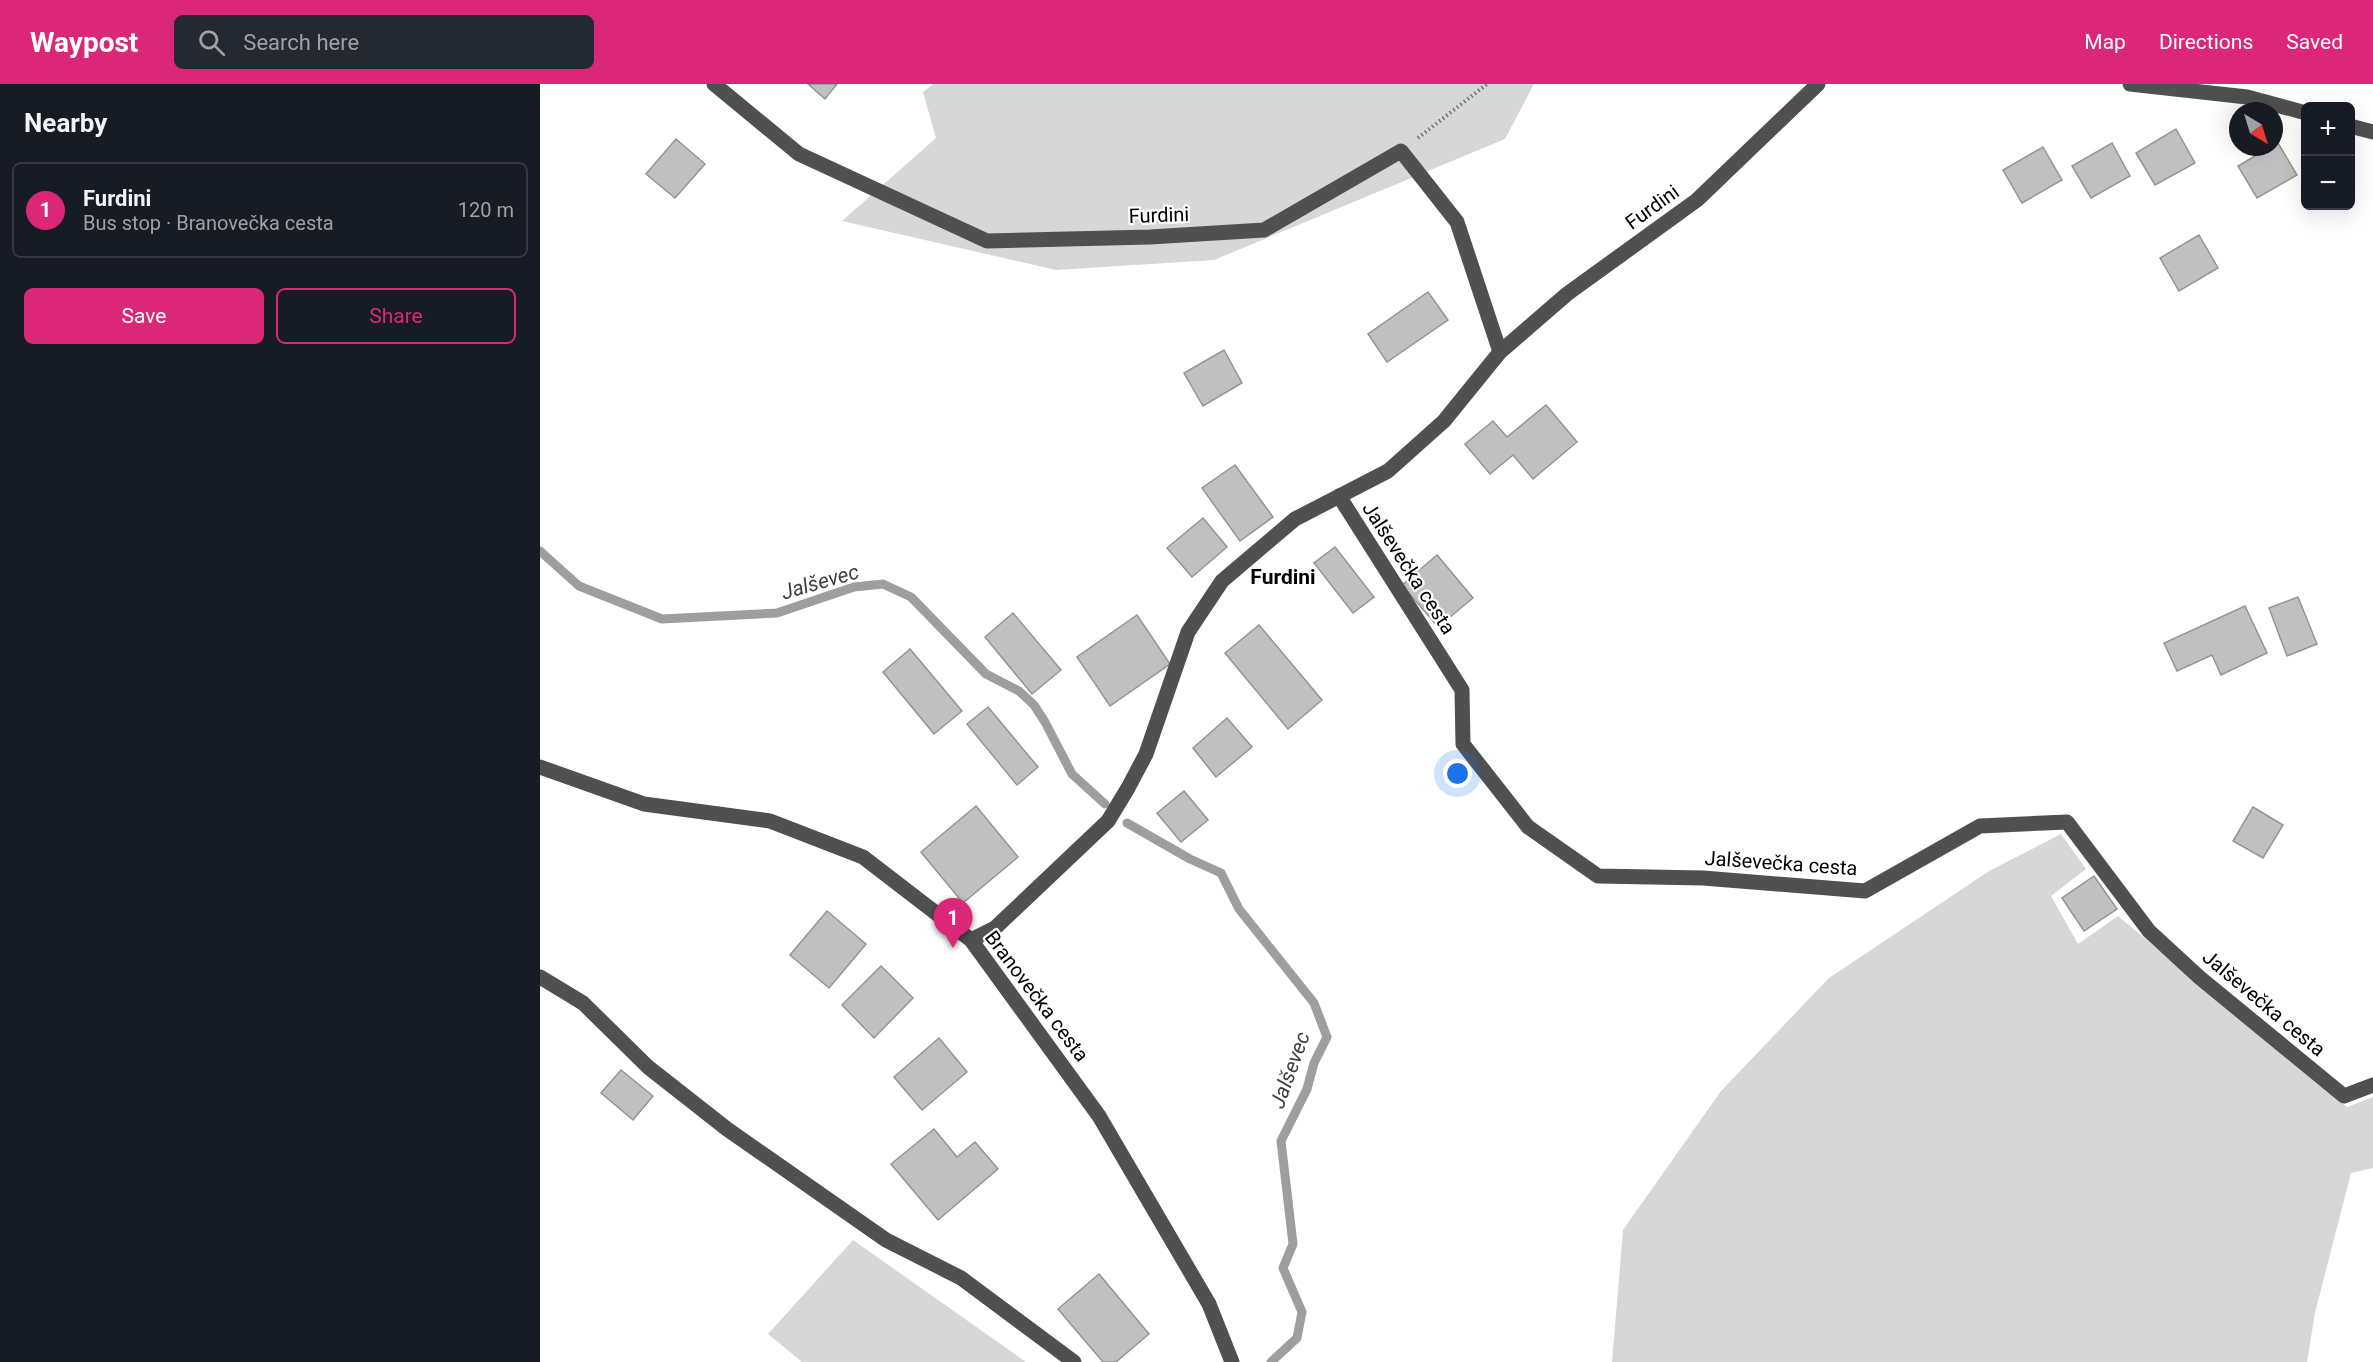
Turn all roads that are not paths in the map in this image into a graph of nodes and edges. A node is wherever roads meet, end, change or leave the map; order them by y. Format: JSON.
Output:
{"nodes":[{"id":1,"x":714,"y":84,"type":"edge"},
{"id":2,"x":1818,"y":84,"type":"edge"},
{"id":3,"x":2130,"y":84,"type":"edge"},
{"id":4,"x":2301,"y":112,"type":"edge"},
{"id":5,"x":2355,"y":127,"type":"edge"},
{"id":6,"x":2373,"y":132,"type":"edge"},
{"id":7,"x":1500,"y":352,"type":"junction"},
{"id":8,"x":1339,"y":496,"type":"junction"},
{"id":9,"x":540,"y":766,"type":"edge"},
{"id":10,"x":971,"y":940,"type":"junction"},
{"id":11,"x":540,"y":977,"type":"edge"},
{"id":12,"x":2373,"y":1085,"type":"edge"},
{"id":13,"x":1074,"y":1362,"type":"edge"},
{"id":14,"x":1232,"y":1362,"type":"edge"}],
"edges":[{"from":1,"to":7,"type":"street","name":"Furdini"},
{"from":2,"to":7,"type":"street","name":"Furdini"},
{"from":3,"to":4,"type":"street"},
{"from":5,"to":6,"type":"street"},
{"from":7,"to":8,"type":"street","name":"Furdini"},
{"from":8,"to":10,"type":"street","name":"Furdini"},
{"from":8,"to":12,"type":"street","name":"Jalševečka cesta"},
{"from":9,"to":10,"type":"street","name":"Branovečka cesta"},
{"from":10,"to":14,"type":"street","name":"Branovečka cesta"},
{"from":11,"to":13,"type":"street"}]}
